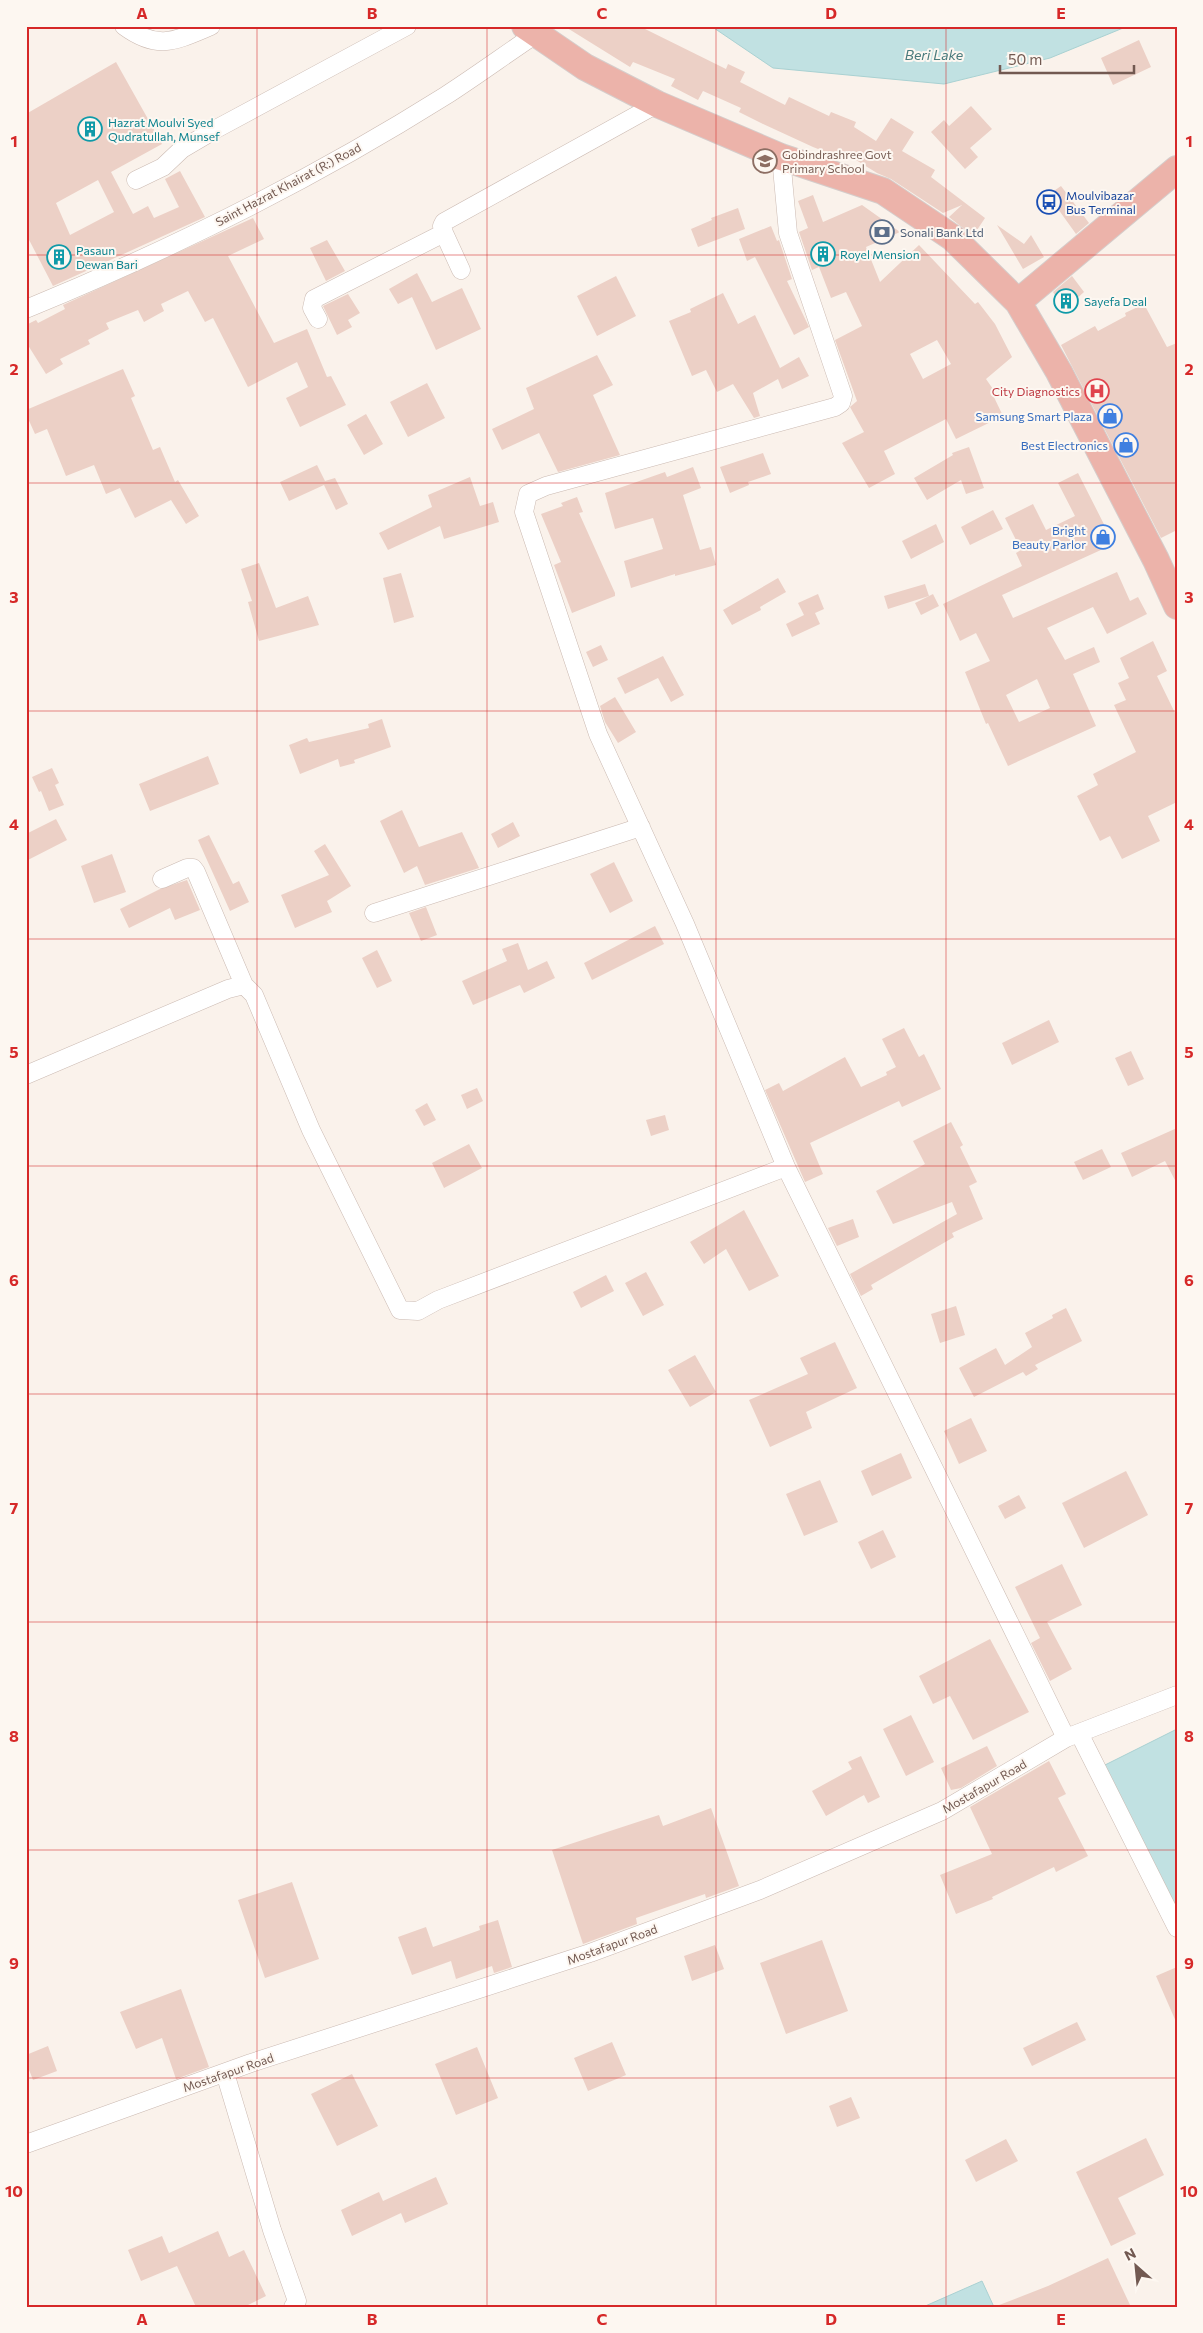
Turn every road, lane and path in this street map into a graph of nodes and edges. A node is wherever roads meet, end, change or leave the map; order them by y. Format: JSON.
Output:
{"nodes":[{"id":1,"x":124,"y":26,"type":"edge"},
{"id":2,"x":211,"y":26,"type":"edge"},
{"id":3,"x":407,"y":26,"type":"edge"},
{"id":4,"x":530,"y":30,"type":"edge"},
{"id":5,"x":657,"y":104,"type":"junction"},
{"id":6,"x":781,"y":157,"type":"junction"},
{"id":7,"x":1177,"y":169,"type":"edge"},
{"id":8,"x":136,"y":180,"type":"dead end"},
{"id":9,"x":444,"y":233,"type":"junction"},
{"id":10,"x":461,"y":270,"type":"dead end"},
{"id":11,"x":1018,"y":302,"type":"junction"},
{"id":12,"x":26,"y":309,"type":"edge"},
{"id":13,"x":318,"y":319,"type":"dead end"},
{"id":14,"x":1177,"y":606,"type":"edge"},
{"id":15,"x":641,"y":827,"type":"junction"},
{"id":16,"x":162,"y":879,"type":"dead end"},
{"id":17,"x":374,"y":913,"type":"dead end"},
{"id":18,"x":244,"y":986,"type":"junction"},
{"id":19,"x":26,"y":1075,"type":"edge"},
{"id":20,"x":786,"y":1167,"type":"junction"},
{"id":21,"x":1177,"y":1695,"type":"edge"},
{"id":22,"x":1073,"y":1735,"type":"junction"},
{"id":23,"x":1177,"y":1928,"type":"edge"},
{"id":24,"x":225,"y":2073,"type":"junction"},
{"id":25,"x":26,"y":2144,"type":"edge"},
{"id":26,"x":293,"y":2307,"type":"edge"}],
"edges":[{"from":1,"to":2,"type":"street"},
{"from":3,"to":8,"type":"street"},
{"from":4,"to":5,"type":"highway"},
{"from":4,"to":12,"type":"street","name":"Saint Hazrat Khairat (R:) Road"},
{"from":5,"to":6,"type":"highway"},
{"from":5,"to":9,"type":"street"},
{"from":6,"to":11,"type":"highway"},
{"from":6,"to":15,"type":"street"},
{"from":7,"to":11,"type":"highway"},
{"from":9,"to":10,"type":"street"},
{"from":9,"to":13,"type":"street"},
{"from":11,"to":14,"type":"highway"},
{"from":15,"to":17,"type":"street"},
{"from":15,"to":20,"type":"street"},
{"from":16,"to":18,"type":"street"},
{"from":18,"to":19,"type":"street"},
{"from":18,"to":20,"type":"street"},
{"from":20,"to":22,"type":"street"},
{"from":21,"to":22,"type":"street","name":"Mostafapur Road"},
{"from":22,"to":23,"type":"street"},
{"from":22,"to":24,"type":"street","name":"Mostafapur Road"},
{"from":24,"to":25,"type":"street","name":"Mostafapur Road"},
{"from":24,"to":26,"type":"street"}]}
